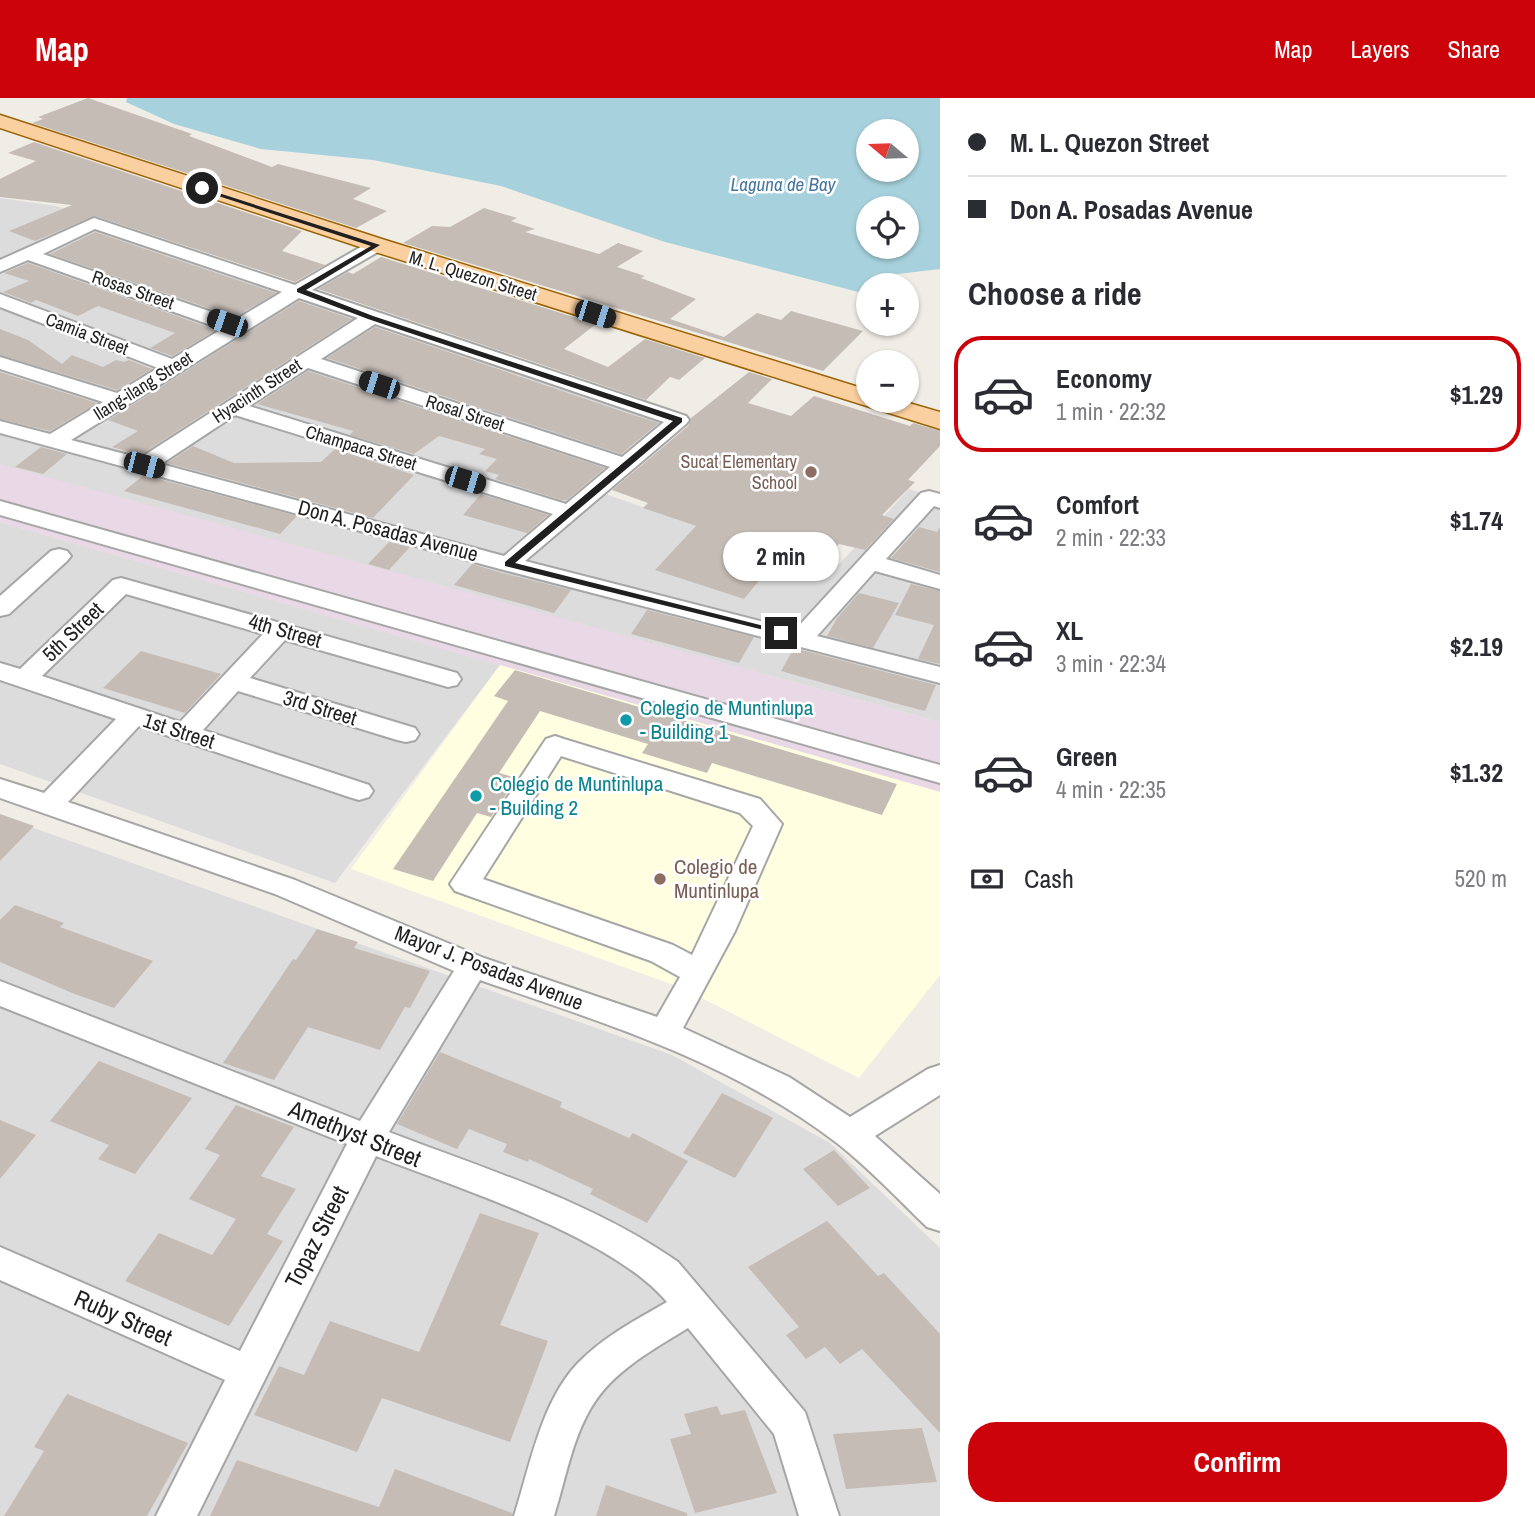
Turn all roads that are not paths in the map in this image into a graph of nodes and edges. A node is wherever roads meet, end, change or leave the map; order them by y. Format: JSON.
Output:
{"nodes":[{"id":1,"x":0,"y":121,"type":"edge"},
{"id":2,"x":377,"y":245,"type":"junction"},
{"id":3,"x":27,"y":254,"type":"junction"},
{"id":4,"x":0,"y":267,"type":"edge"},
{"id":5,"x":300,"y":291,"type":"junction"},
{"id":6,"x":0,"y":300,"type":"edge"},
{"id":7,"x":371,"y":318,"type":"junction"},
{"id":8,"x":239,"y":327,"type":"junction"},
{"id":9,"x":305,"y":360,"type":"junction"},
{"id":10,"x":0,"y":363,"type":"edge"},
{"id":11,"x":174,"y":367,"type":"junction"},
{"id":12,"x":856,"y":395,"type":"edge"},
{"id":13,"x":119,"y":400,"type":"junction"},
{"id":14,"x":233,"y":408,"type":"junction"},
{"id":15,"x":914,"y":413,"type":"edge"},
{"id":16,"x":940,"y":421,"type":"edge"},
{"id":17,"x":0,"y":427,"type":"edge"},
{"id":18,"x":54,"y":441,"type":"junction"},
{"id":19,"x":144,"y":465,"type":"junction"},
{"id":20,"x":625,"y":465,"type":"junction"},
{"id":21,"x":934,"y":500,"type":"edge"},
{"id":22,"x":0,"y":508,"type":"edge"},
{"id":23,"x":569,"y":512,"type":"junction"},
{"id":24,"x":59,"y":556,"type":"dead end"},
{"id":25,"x":869,"y":562,"type":"junction"},
{"id":26,"x":508,"y":564,"type":"junction"},
{"id":27,"x":940,"y":582,"type":"edge"},
{"id":28,"x":121,"y":585,"type":"joint"},
{"id":29,"x":0,"y":609,"type":"edge"},
{"id":30,"x":281,"y":629,"type":"junction"},
{"id":31,"x":801,"y":638,"type":"junction"},
{"id":32,"x":12,"y":675,"type":"edge"},
{"id":33,"x":940,"y":675,"type":"edge"},
{"id":34,"x":448,"y":679,"type":"dead end"},
{"id":35,"x":233,"y":681,"type":"junction"},
{"id":36,"x":134,"y":716,"type":"junction"},
{"id":37,"x":185,"y":733,"type":"junction"},
{"id":38,"x":406,"y":734,"type":"dead end"},
{"id":39,"x":940,"y":774,"type":"edge"},
{"id":40,"x":0,"y":788,"type":"edge"},
{"id":41,"x":359,"y":792,"type":"dead end"},
{"id":42,"x":48,"y":806,"type":"junction"},
{"id":43,"x":473,"y":966,"type":"junction"},
{"id":44,"x":698,"y":972,"type":"junction"},
{"id":45,"x":0,"y":993,"type":"edge"},
{"id":46,"x":664,"y":1033,"type":"junction"},
{"id":47,"x":940,"y":1078,"type":"edge"},
{"id":48,"x":850,"y":1134,"type":"junction"},
{"id":49,"x":367,"y":1139,"type":"junction"},
{"id":50,"x":940,"y":1216,"type":"edge"},
{"id":51,"x":0,"y":1263,"type":"edge"},
{"id":52,"x":693,"y":1305,"type":"junction"},
{"id":53,"x":247,"y":1372,"type":"junction"},
{"id":54,"x":176,"y":1516,"type":"edge"},
{"id":55,"x":534,"y":1516,"type":"edge"},
{"id":56,"x":820,"y":1516,"type":"edge"}],
"edges":[{"from":1,"to":2,"type":"main road","name":"M. L. Quezon Street"},
{"from":2,"to":5,"type":"street","name":"Ilang-ilang Street"},
{"from":2,"to":12,"type":"main road","name":"M. L. Quezon Street"},
{"from":3,"to":4,"type":"street"},
{"from":3,"to":5,"type":"street"},
{"from":3,"to":8,"type":"street","name":"Rosas Street"},
{"from":5,"to":7,"type":"street"},
{"from":5,"to":8,"type":"street","name":"Ilang-ilang Street"},
{"from":6,"to":11,"type":"street","name":"Camia Street"},
{"from":7,"to":9,"type":"street","name":"Hyacinth Street"},
{"from":7,"to":20,"type":"street"},
{"from":8,"to":11,"type":"street","name":"Ilang-ilang Street"},
{"from":9,"to":14,"type":"street","name":"Hyacinth Street"},
{"from":9,"to":20,"type":"street","name":"Rosal Street"},
{"from":10,"to":13,"type":"street"},
{"from":11,"to":13,"type":"street","name":"Ilang-ilang Street"},
{"from":13,"to":18,"type":"street","name":"Ilang-ilang Street"},
{"from":14,"to":19,"type":"street","name":"Hyacinth Street"},
{"from":14,"to":23,"type":"street","name":"Champaca Street"},
{"from":15,"to":16,"type":"main road"},
{"from":17,"to":18,"type":"street","name":"Don A. Posadas Avenue"},
{"from":18,"to":19,"type":"street","name":"Don A. Posadas Avenue"},
{"from":19,"to":26,"type":"street","name":"Don A. Posadas Avenue"},
{"from":20,"to":23,"type":"street"},
{"from":21,"to":25,"type":"street"},
{"from":22,"to":39,"type":"street"},
{"from":23,"to":26,"type":"street"},
{"from":24,"to":29,"type":"street"},
{"from":25,"to":27,"type":"street"},
{"from":25,"to":31,"type":"street"},
{"from":26,"to":31,"type":"street","name":"Don A. Posadas Avenue"},
{"from":28,"to":30,"type":"street","name":"4th Street"},
{"from":28,"to":32,"type":"street","name":"5th Street"},
{"from":30,"to":34,"type":"street","name":"4th Street"},
{"from":30,"to":35,"type":"street"},
{"from":31,"to":33,"type":"street","name":"Don A. Posadas Avenue"},
{"from":32,"to":36,"type":"street","name":"1st Street"},
{"from":35,"to":37,"type":"street"},
{"from":35,"to":38,"type":"street","name":"3rd Street"},
{"from":36,"to":37,"type":"street","name":"1st Street"},
{"from":36,"to":42,"type":"street"},
{"from":37,"to":41,"type":"street","name":"1st Street"},
{"from":40,"to":42,"type":"street","name":"Mayor J. Posadas Avenue"},
{"from":42,"to":43,"type":"street","name":"Mayor J. Posadas Avenue"},
{"from":43,"to":46,"type":"street","name":"Mayor J. Posadas Avenue"},
{"from":43,"to":49,"type":"street","name":"Topaz Street"},
{"from":44,"to":44,"type":"street"},
{"from":44,"to":46,"type":"street"},
{"from":45,"to":49,"type":"street","name":"Amethyst Street"},
{"from":46,"to":48,"type":"street","name":"Mayor J. Posadas Avenue"},
{"from":47,"to":48,"type":"street"},
{"from":48,"to":50,"type":"street","name":"Mayor J. Posadas Avenue"},
{"from":49,"to":52,"type":"street","name":"Amethyst Street"},
{"from":49,"to":53,"type":"street","name":"Topaz Street"},
{"from":51,"to":53,"type":"street","name":"Ruby Street"},
{"from":52,"to":55,"type":"street"},
{"from":52,"to":56,"type":"street","name":"Amethyst Street"},
{"from":53,"to":54,"type":"street","name":"Topaz Street"}]}
